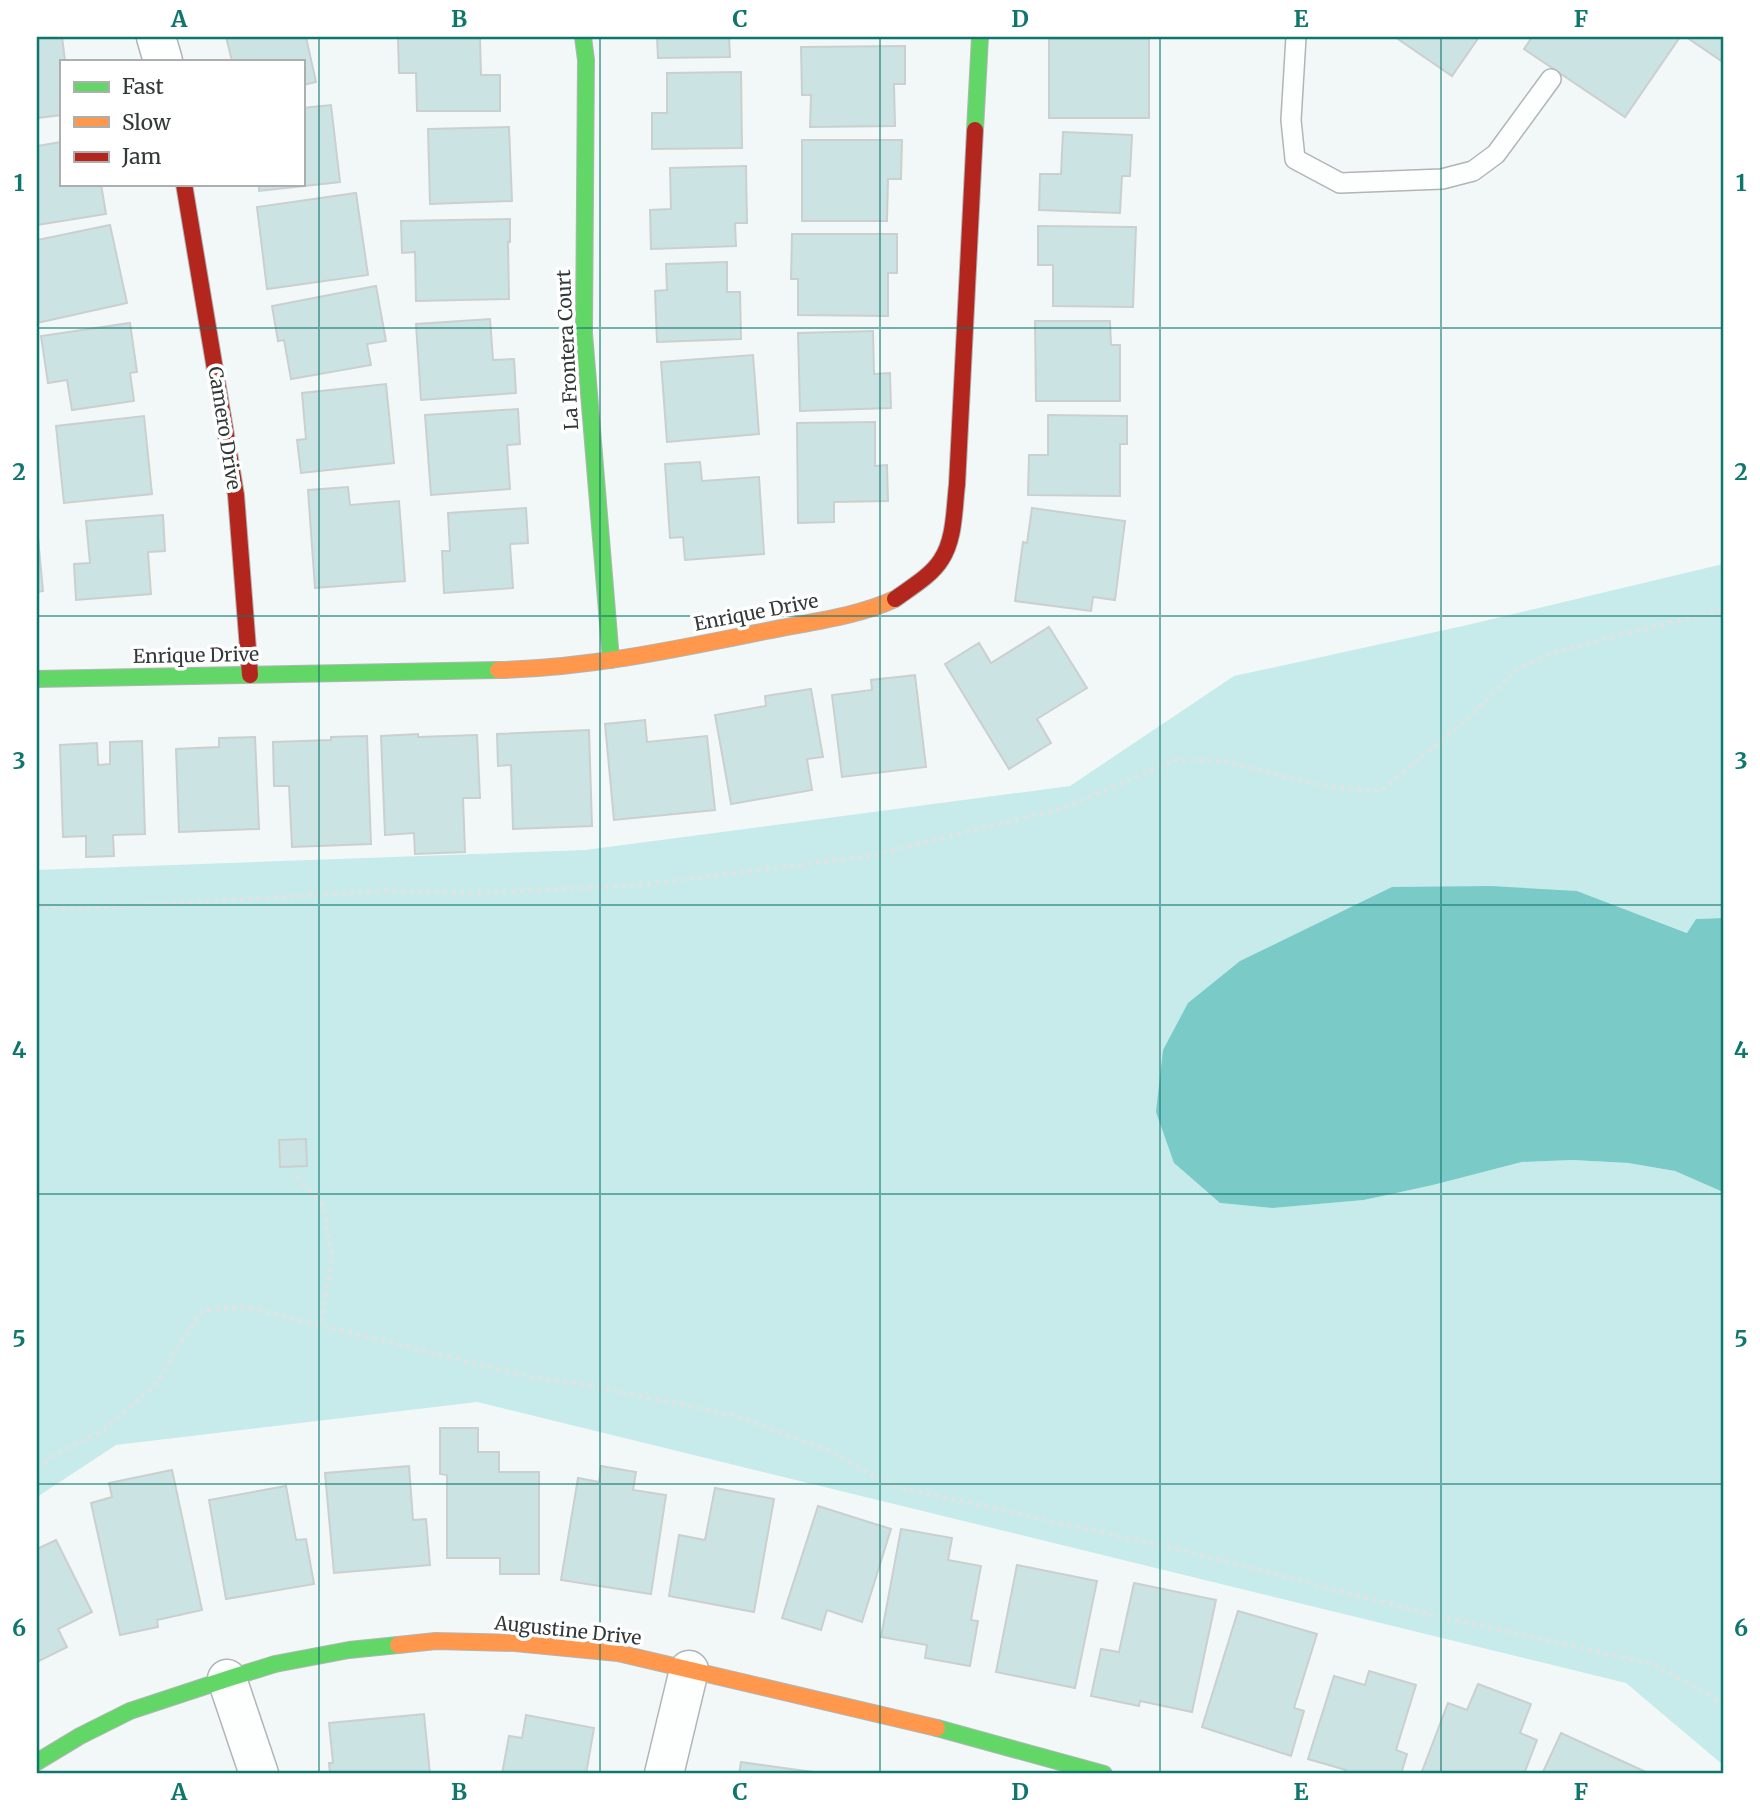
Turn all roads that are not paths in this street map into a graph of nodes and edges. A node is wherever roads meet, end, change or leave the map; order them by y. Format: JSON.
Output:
{"nodes":[{"id":1,"x":156,"y":37,"type":"edge"},
{"id":2,"x":583,"y":37,"type":"edge"},
{"id":3,"x":980,"y":37,"type":"edge"},
{"id":4,"x":1296,"y":37,"type":"edge"},
{"id":5,"x":163,"y":60,"type":"edge"},
{"id":6,"x":1551,"y":79,"type":"dead end"},
{"id":7,"x":184,"y":186,"type":"edge"},
{"id":8,"x":611,"y":660,"type":"junction"},
{"id":9,"x":250,"y":675,"type":"junction"},
{"id":10,"x":37,"y":679,"type":"edge"},
{"id":11,"x":689,"y":1670,"type":"junction"},
{"id":12,"x":227,"y":1679,"type":"junction"},
{"id":13,"x":37,"y":1762,"type":"edge"},
{"id":14,"x":259,"y":1774,"type":"edge"},
{"id":15,"x":664,"y":1774,"type":"edge"},
{"id":16,"x":1104,"y":1774,"type":"edge"}],
"edges":[{"from":1,"to":5,"type":"street"},
{"from":2,"to":8,"type":"street","name":"La Frontera Court"},
{"from":3,"to":8,"type":"street","name":"Enrique Drive"},
{"from":4,"to":6,"type":"lane"},
{"from":7,"to":9,"type":"street","name":"Camero Drive"},
{"from":8,"to":9,"type":"street","name":"Enrique Drive"},
{"from":9,"to":10,"type":"street","name":"Enrique Drive"},
{"from":11,"to":12,"type":"street","name":"Augustine Drive"},
{"from":11,"to":15,"type":"street"},
{"from":11,"to":16,"type":"street","name":"Augustine Drive"},
{"from":12,"to":13,"type":"street","name":"Augustine Drive"},
{"from":12,"to":14,"type":"street"}]}
